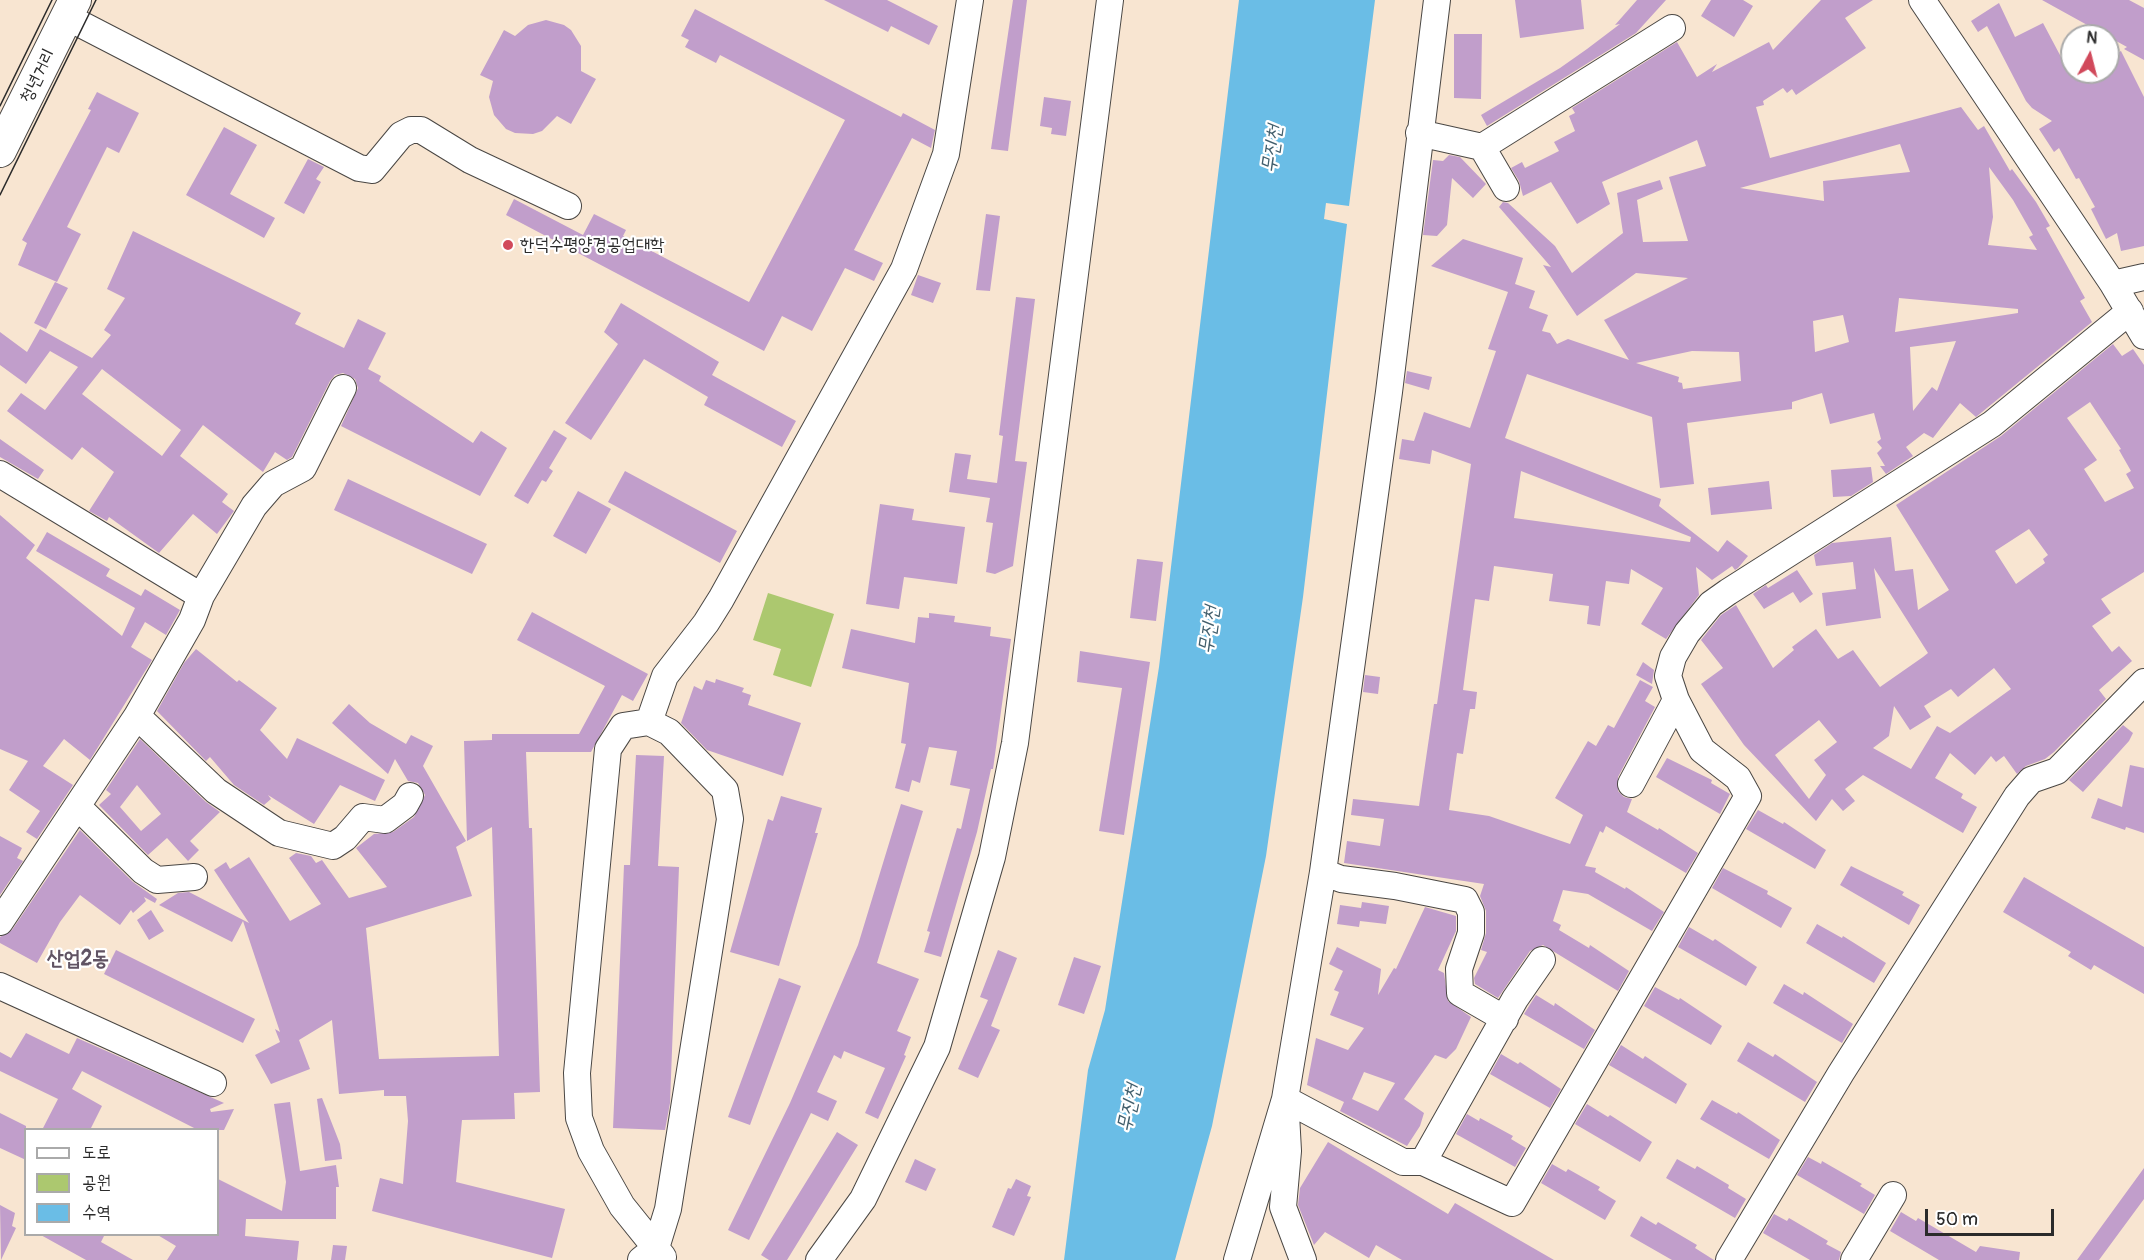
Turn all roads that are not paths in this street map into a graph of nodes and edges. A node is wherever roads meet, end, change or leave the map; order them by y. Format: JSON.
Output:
{"nodes":[{"id":1,"x":970,"y":0,"type":"edge"},
{"id":2,"x":1110,"y":0,"type":"edge"},
{"id":3,"x":1437,"y":0,"type":"edge"},
{"id":4,"x":1922,"y":0,"type":"edge"},
{"id":5,"x":71,"y":9,"type":"edge"},
{"id":6,"x":1672,"y":28,"type":"dead end"},
{"id":7,"x":1419,"y":133,"type":"junction"},
{"id":8,"x":1482,"y":147,"type":"junction"},
{"id":9,"x":0,"y":151,"type":"edge"},
{"id":10,"x":1506,"y":188,"type":"dead end"},
{"id":11,"x":568,"y":206,"type":"dead end"},
{"id":12,"x":2144,"y":277,"type":"edge"},
{"id":13,"x":2113,"y":284,"type":"junction"},
{"id":14,"x":2130,"y":311,"type":"junction"},
{"id":15,"x":2144,"y":336,"type":"edge"},
{"id":16,"x":344,"y":388,"type":"dead end"},
{"id":17,"x":0,"y":474,"type":"edge"},
{"id":18,"x":201,"y":596,"type":"junction"},
{"id":19,"x":2144,"y":682,"type":"edge"},
{"id":20,"x":1676,"y":700,"type":"junction"},
{"id":21,"x":137,"y":716,"type":"junction"},
{"id":22,"x":649,"y":722,"type":"junction"},
{"id":23,"x":1631,"y":784,"type":"dead end"},
{"id":24,"x":410,"y":796,"type":"dead end"},
{"id":25,"x":77,"y":806,"type":"junction"},
{"id":26,"x":1323,"y":873,"type":"junction"},
{"id":27,"x":194,"y":877,"type":"dead end"},
{"id":28,"x":0,"y":922,"type":"edge"},
{"id":29,"x":1542,"y":960,"type":"dead end"},
{"id":30,"x":0,"y":986,"type":"edge"},
{"id":31,"x":1504,"y":1018,"type":"junction"},
{"id":32,"x":213,"y":1083,"type":"dead end"},
{"id":33,"x":1285,"y":1099,"type":"junction"},
{"id":34,"x":1423,"y":1162,"type":"junction"},
{"id":35,"x":1893,"y":1195,"type":"dead end"},
{"id":36,"x":654,"y":1256,"type":"edge"},
{"id":37,"x":819,"y":1260,"type":"edge"},
{"id":38,"x":1237,"y":1260,"type":"edge"},
{"id":39,"x":1303,"y":1260,"type":"edge"},
{"id":40,"x":1729,"y":1260,"type":"edge"},
{"id":41,"x":1854,"y":1260,"type":"edge"}],
"edges":[{"from":1,"to":22,"type":"street"},
{"from":2,"to":37,"type":"street"},
{"from":3,"to":7,"type":"street"},
{"from":4,"to":13,"type":"street"},
{"from":5,"to":9,"type":"main road","name":"청년거리"},
{"from":5,"to":11,"type":"street"},
{"from":6,"to":8,"type":"street"},
{"from":7,"to":8,"type":"street"},
{"from":7,"to":26,"type":"street"},
{"from":8,"to":10,"type":"street"},
{"from":12,"to":13,"type":"street"},
{"from":13,"to":14,"type":"street"},
{"from":14,"to":15,"type":"street"},
{"from":14,"to":20,"type":"street"},
{"from":16,"to":18,"type":"street"},
{"from":17,"to":18,"type":"street"},
{"from":18,"to":21,"type":"street"},
{"from":19,"to":40,"type":"street"},
{"from":20,"to":23,"type":"street"},
{"from":20,"to":34,"type":"street"},
{"from":21,"to":24,"type":"street"},
{"from":21,"to":25,"type":"street"},
{"from":22,"to":36,"type":"street"},
{"from":22,"to":36,"type":"street"},
{"from":25,"to":27,"type":"street"},
{"from":25,"to":28,"type":"street"},
{"from":26,"to":31,"type":"street"},
{"from":26,"to":33,"type":"street"},
{"from":29,"to":31,"type":"street"},
{"from":30,"to":32,"type":"street"},
{"from":31,"to":34,"type":"street"},
{"from":33,"to":34,"type":"street"},
{"from":33,"to":38,"type":"street"},
{"from":33,"to":39,"type":"street"},
{"from":35,"to":41,"type":"street"}]}
